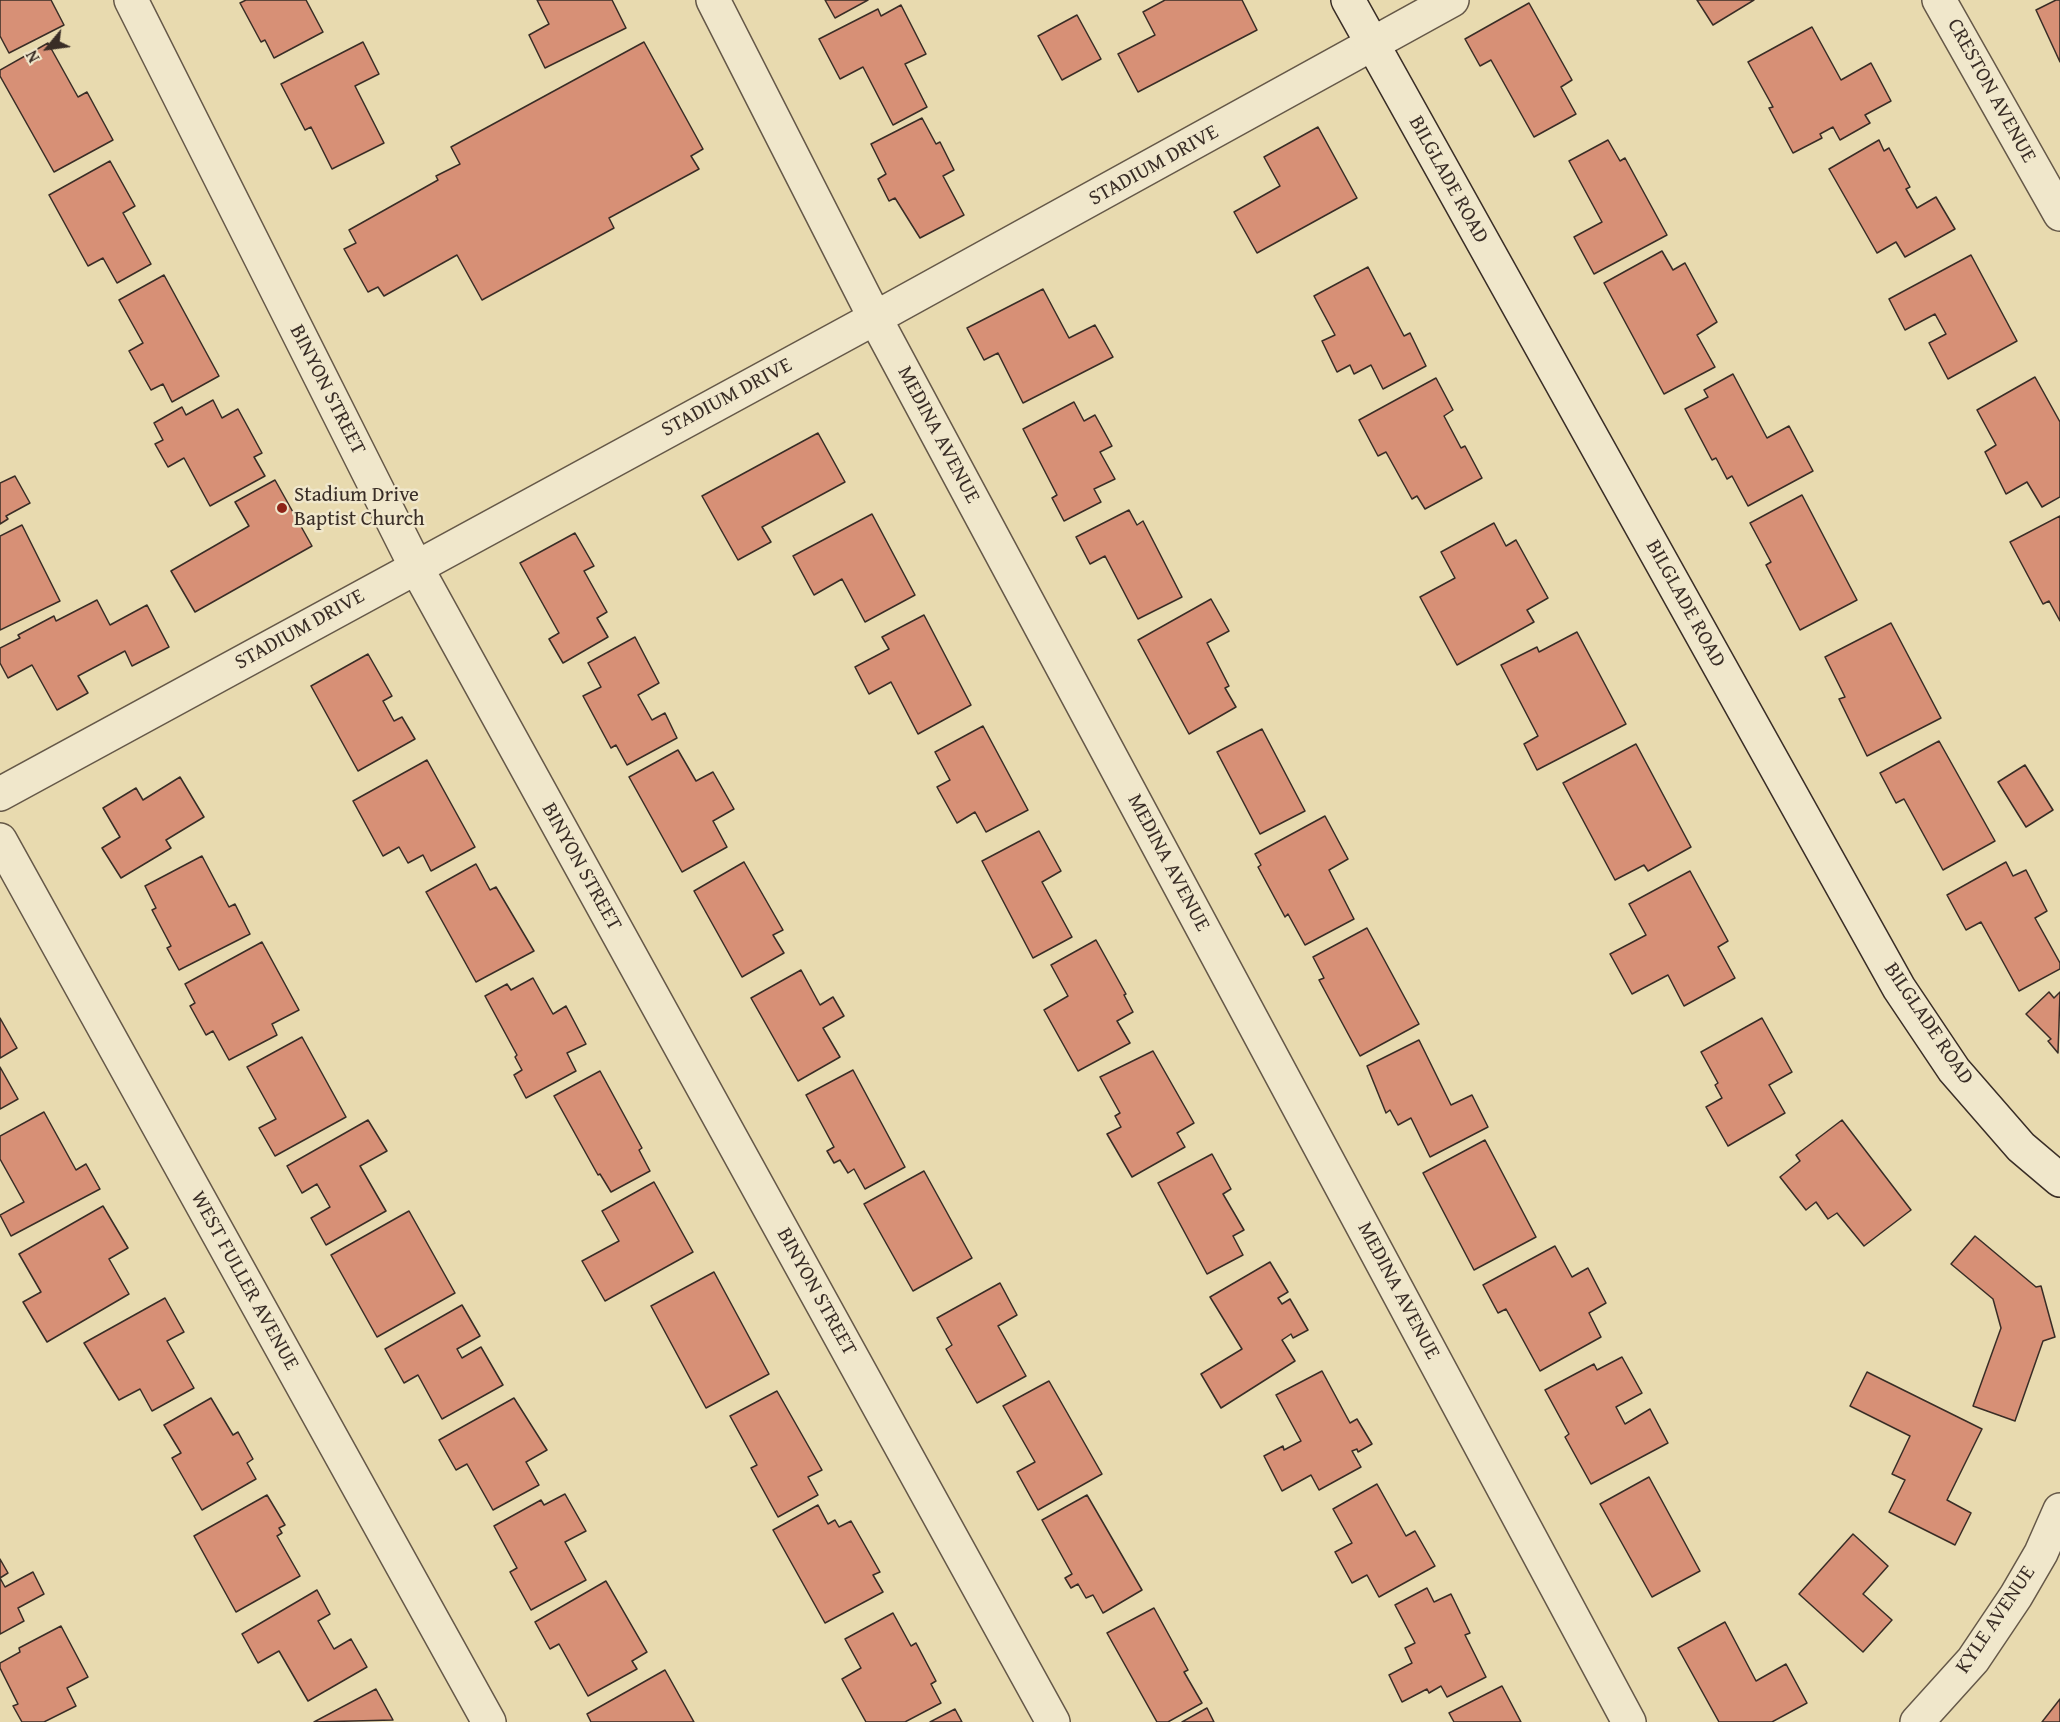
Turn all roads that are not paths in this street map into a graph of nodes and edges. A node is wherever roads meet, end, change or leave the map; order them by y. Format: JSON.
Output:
{"nodes":[{"id":1,"x":131,"y":0,"type":"edge"},
{"id":2,"x":713,"y":0,"type":"edge"},
{"id":3,"x":1348,"y":0,"type":"edge"},
{"id":4,"x":1452,"y":0,"type":"edge"},
{"id":5,"x":1939,"y":0,"type":"edge"},
{"id":6,"x":1373,"y":46,"type":"junction"},
{"id":7,"x":2060,"y":214,"type":"edge"},
{"id":8,"x":875,"y":318,"type":"junction"},
{"id":9,"x":416,"y":567,"type":"junction"},
{"id":10,"x":0,"y":794,"type":"edge"},
{"id":11,"x":0,"y":840,"type":"edge"},
{"id":12,"x":2060,"y":1180,"type":"edge"},
{"id":13,"x":2060,"y":1510,"type":"edge"},
{"id":14,"x":489,"y":1722,"type":"edge"},
{"id":15,"x":1053,"y":1722,"type":"edge"},
{"id":16,"x":1629,"y":1722,"type":"edge"},
{"id":17,"x":1917,"y":1722,"type":"edge"}],
"edges":[{"from":1,"to":9,"type":"street","name":"BINYON STREET"},
{"from":2,"to":8,"type":"street","name":"MEDINA AVENUE"},
{"from":3,"to":6,"type":"street","name":"BILGLADE ROAD"},
{"from":4,"to":6,"type":"street","name":"STADIUM DRIVE"},
{"from":5,"to":7,"type":"street","name":"CRESTON AVENUE"},
{"from":6,"to":8,"type":"street","name":"STADIUM DRIVE"},
{"from":6,"to":12,"type":"street","name":"BILGLADE ROAD"},
{"from":8,"to":9,"type":"street","name":"STADIUM DRIVE"},
{"from":8,"to":16,"type":"street","name":"MEDINA AVENUE"},
{"from":9,"to":10,"type":"street","name":"STADIUM DRIVE"},
{"from":9,"to":15,"type":"street","name":"BINYON STREET"},
{"from":11,"to":14,"type":"street","name":"WEST FULLER AVENUE"},
{"from":13,"to":17,"type":"street","name":"KYLE AVENUE"}]}
